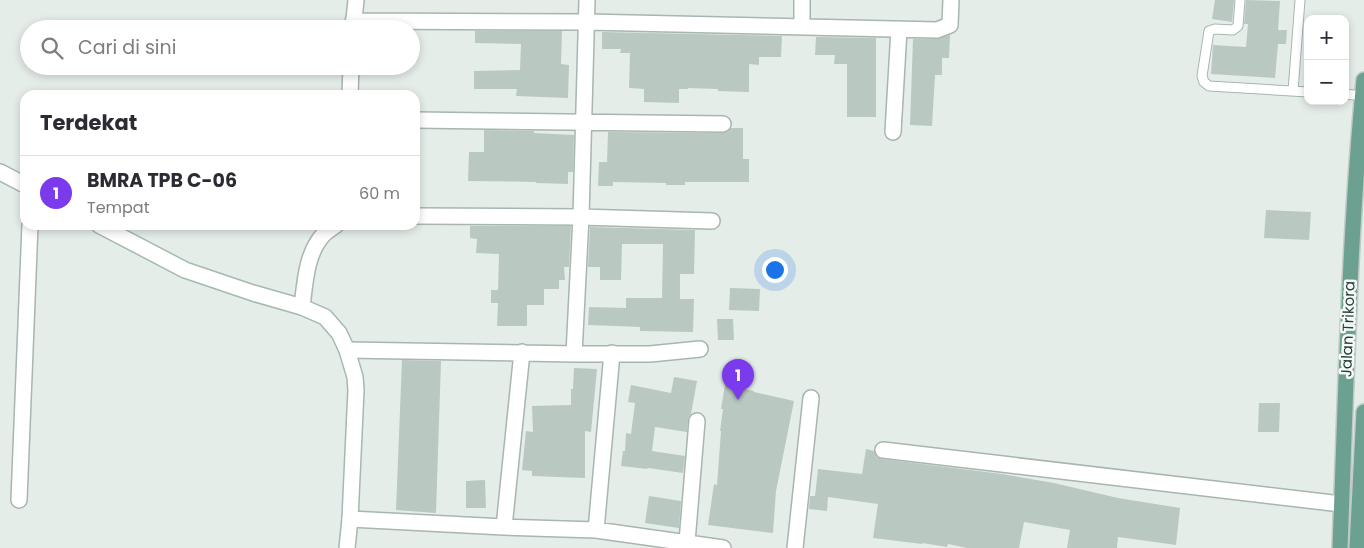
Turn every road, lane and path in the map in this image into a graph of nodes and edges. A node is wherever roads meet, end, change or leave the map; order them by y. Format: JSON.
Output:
{"nodes":[{"id":1,"x":356,"y":0,"type":"edge"},
{"id":2,"x":587,"y":0,"type":"edge"},
{"id":3,"x":802,"y":0,"type":"edge"},
{"id":4,"x":951,"y":0,"type":"edge"},
{"id":5,"x":1240,"y":0,"type":"edge"},
{"id":6,"x":1300,"y":0,"type":"edge"},
{"id":7,"x":354,"y":20,"type":"edge"},
{"id":8,"x":587,"y":22,"type":"junction"},
{"id":9,"x":420,"y":24,"type":"edge"},
{"id":10,"x":802,"y":27,"type":"junction"},
{"id":11,"x":899,"y":29,"type":"junction"},
{"id":12,"x":350,"y":75,"type":"edge"},
{"id":13,"x":1364,"y":80,"type":"edge"},
{"id":14,"x":350,"y":90,"type":"edge"},
{"id":15,"x":1293,"y":91,"type":"junction"},
{"id":16,"x":1304,"y":92,"type":"edge"},
{"id":17,"x":1349,"y":94,"type":"edge"},
{"id":18,"x":1363,"y":96,"type":"junction"},
{"id":19,"x":420,"y":120,"type":"edge"},
{"id":20,"x":584,"y":123,"type":"junction"},
{"id":21,"x":723,"y":124,"type":"dead end"},
{"id":22,"x":893,"y":132,"type":"dead end"},
{"id":23,"x":0,"y":172,"type":"edge"},
{"id":24,"x":20,"y":183,"type":"edge"},
{"id":25,"x":1360,"y":186,"type":"edge"},
{"id":26,"x":420,"y":216,"type":"edge"},
{"id":27,"x":581,"y":218,"type":"junction"},
{"id":28,"x":712,"y":221,"type":"dead end"},
{"id":29,"x":30,"y":230,"type":"edge"},
{"id":30,"x":109,"y":230,"type":"edge"},
{"id":31,"x":329,"y":230,"type":"edge"},
{"id":32,"x":302,"y":307,"type":"junction"},
{"id":33,"x":700,"y":348,"type":"dead end"},
{"id":34,"x":347,"y":350,"type":"junction"},
{"id":35,"x":522,"y":352,"type":"junction"},
{"id":36,"x":612,"y":353,"type":"junction"},
{"id":37,"x":574,"y":354,"type":"junction"},
{"id":38,"x":810,"y":398,"type":"dead end"},
{"id":39,"x":1364,"y":412,"type":"edge"},
{"id":40,"x":697,"y":420,"type":"dead end"},
{"id":41,"x":883,"y":450,"type":"dead end"},
{"id":42,"x":1362,"y":498,"type":"edge"},
{"id":43,"x":19,"y":500,"type":"dead end"},
{"id":44,"x":1341,"y":504,"type":"junction"},
{"id":45,"x":350,"y":519,"type":"junction"},
{"id":46,"x":504,"y":527,"type":"junction"},
{"id":47,"x":596,"y":530,"type":"junction"},
{"id":48,"x":687,"y":542,"type":"junction"},
{"id":49,"x":346,"y":548,"type":"edge"},
{"id":50,"x":723,"y":548,"type":"edge"},
{"id":51,"x":796,"y":548,"type":"edge"},
{"id":52,"x":1340,"y":548,"type":"edge"},
{"id":53,"x":1357,"y":548,"type":"edge"}],
"edges":[{"from":1,"to":7,"type":"street"},
{"from":2,"to":8,"type":"street"},
{"from":3,"to":10,"type":"street"},
{"from":4,"to":11,"type":"street"},
{"from":5,"to":15,"type":"lane"},
{"from":6,"to":15,"type":"lane"},
{"from":8,"to":9,"type":"street"},
{"from":8,"to":10,"type":"street"},
{"from":8,"to":20,"type":"street"},
{"from":10,"to":11,"type":"street"},
{"from":11,"to":22,"type":"street"},
{"from":12,"to":14,"type":"street"},
{"from":13,"to":18,"type":"main road","name":"Jalan Trikora"},
{"from":15,"to":16,"type":"lane"},
{"from":17,"to":18,"type":"lane"},
{"from":18,"to":25,"type":"main road","name":"Jalan Trikora"},
{"from":19,"to":20,"type":"street"},
{"from":20,"to":21,"type":"street"},
{"from":20,"to":27,"type":"street"},
{"from":23,"to":24,"type":"street"},
{"from":25,"to":44,"type":"main road","name":"Jalan Trikora"},
{"from":26,"to":27,"type":"street"},
{"from":27,"to":28,"type":"street"},
{"from":27,"to":37,"type":"street"},
{"from":29,"to":43,"type":"street"},
{"from":30,"to":32,"type":"street"},
{"from":31,"to":32,"type":"street"},
{"from":32,"to":34,"type":"street"},
{"from":33,"to":36,"type":"street"},
{"from":34,"to":35,"type":"street"},
{"from":34,"to":45,"type":"street"},
{"from":35,"to":37,"type":"street"},
{"from":35,"to":46,"type":"street"},
{"from":36,"to":37,"type":"street"},
{"from":36,"to":47,"type":"street"},
{"from":38,"to":51,"type":"street"},
{"from":39,"to":42,"type":"main road"},
{"from":40,"to":48,"type":"street"},
{"from":41,"to":44,"type":"street"},
{"from":42,"to":53,"type":"main road"},
{"from":44,"to":52,"type":"main road","name":"Jalan Trikora"},
{"from":45,"to":46,"type":"street"},
{"from":45,"to":49,"type":"street"},
{"from":46,"to":47,"type":"street"},
{"from":47,"to":48,"type":"street"},
{"from":48,"to":50,"type":"street"}]}
